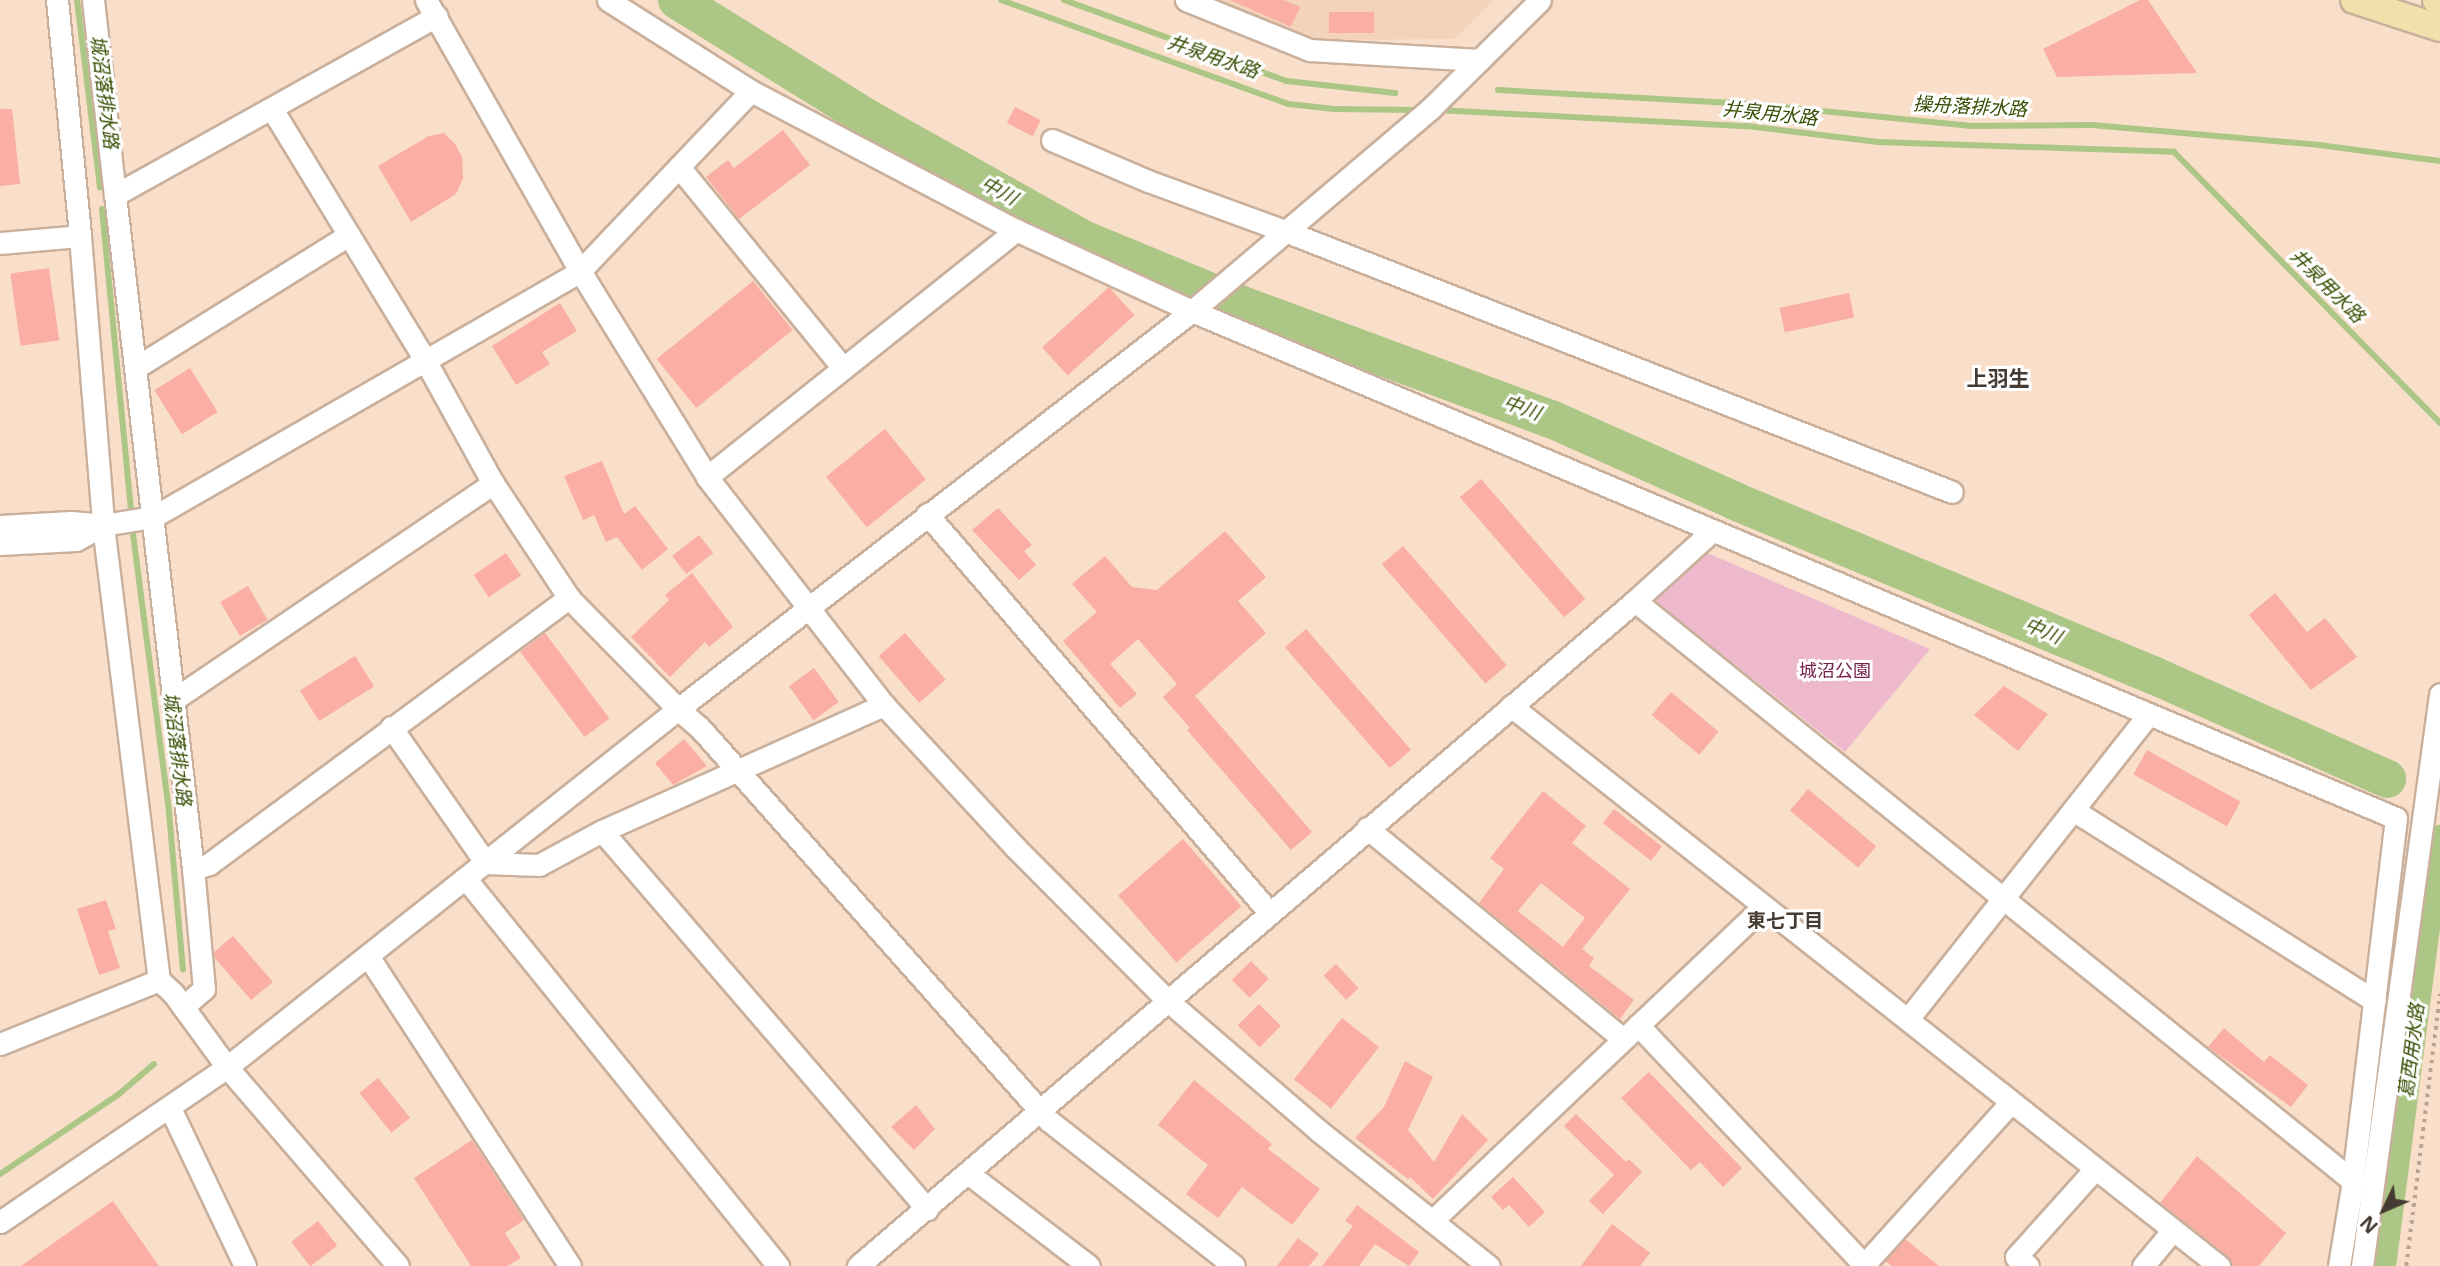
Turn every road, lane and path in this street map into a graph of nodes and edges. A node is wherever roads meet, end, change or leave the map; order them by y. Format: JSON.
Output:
{"nodes":[{"id":1,"x":57,"y":0,"type":"edge"},
{"id":2,"x":93,"y":0,"type":"edge"},
{"id":3,"x":608,"y":0,"type":"edge"},
{"id":4,"x":1186,"y":0,"type":"edge"},
{"id":5,"x":1540,"y":0,"type":"edge"},
{"id":6,"x":2354,"y":0,"type":"edge"},
{"id":7,"x":431,"y":8,"type":"edge"},
{"id":8,"x":2440,"y":28,"type":"edge"},
{"id":9,"x":1479,"y":60,"type":"junction"},
{"id":10,"x":751,"y":91,"type":"junction"},
{"id":11,"x":272,"y":109,"type":"junction"},
{"id":12,"x":1052,"y":140,"type":"dead end"},
{"id":13,"x":679,"y":167,"type":"junction"},
{"id":14,"x":116,"y":198,"type":"junction"},
{"id":15,"x":77,"y":204,"type":"junction"},
{"id":16,"x":1016,"y":230,"type":"junction"},
{"id":17,"x":1285,"y":230,"type":"junction"},
{"id":18,"x":349,"y":235,"type":"junction"},
{"id":19,"x":80,"y":236,"type":"junction"},
{"id":20,"x":0,"y":243,"type":"edge"},
{"id":21,"x":580,"y":271,"type":"junction"},
{"id":22,"x":1192,"y":311,"type":"junction"},
{"id":23,"x":425,"y":360,"type":"junction"},
{"id":24,"x":135,"y":368,"type":"junction"},
{"id":25,"x":843,"y":369,"type":"junction"},
{"id":26,"x":707,"y":477,"type":"junction"},
{"id":27,"x":493,"y":483,"type":"junction"},
{"id":28,"x":1952,"y":492,"type":"dead end"},
{"id":29,"x":927,"y":514,"type":"junction"},
{"id":30,"x":153,"y":517,"type":"junction"},
{"id":31,"x":103,"y":525,"type":"junction"},
{"id":32,"x":0,"y":526,"type":"edge"},
{"id":33,"x":1712,"y":531,"type":"junction"},
{"id":34,"x":0,"y":544,"type":"edge"},
{"id":35,"x":569,"y":598,"type":"junction"},
{"id":36,"x":1635,"y":601,"type":"junction"},
{"id":37,"x":807,"y":609,"type":"junction"},
{"id":38,"x":2440,"y":694,"type":"edge"},
{"id":39,"x":173,"y":700,"type":"junction"},
{"id":40,"x":884,"y":705,"type":"junction"},
{"id":41,"x":1511,"y":706,"type":"junction"},
{"id":42,"x":678,"y":709,"type":"junction"},
{"id":43,"x":2147,"y":716,"type":"junction"},
{"id":44,"x":391,"y":727,"type":"junction"},
{"id":45,"x":2436,"y":755,"type":"edge"},
{"id":46,"x":738,"y":770,"type":"junction"},
{"id":47,"x":2073,"y":810,"type":"junction"},
{"id":48,"x":1367,"y":828,"type":"junction"},
{"id":49,"x":603,"y":831,"type":"junction"},
{"id":50,"x":486,"y":863,"type":"junction"},
{"id":51,"x":192,"y":869,"type":"junction"},
{"id":52,"x":466,"y":879,"type":"junction"},
{"id":53,"x":2004,"y":897,"type":"junction"},
{"id":54,"x":1763,"y":907,"type":"junction"},
{"id":55,"x":1269,"y":912,"type":"junction"},
{"id":56,"x":368,"y":956,"type":"junction"},
{"id":57,"x":159,"y":981,"type":"junction"},
{"id":58,"x":2440,"y":994,"type":"edge"},
{"id":59,"x":1168,"y":1001,"type":"junction"},
{"id":60,"x":2375,"y":1001,"type":"junction"},
{"id":61,"x":183,"y":1007,"type":"junction"},
{"id":62,"x":1908,"y":1019,"type":"junction"},
{"id":63,"x":1630,"y":1032,"type":"junction"},
{"id":64,"x":1,"y":1041,"type":"edge"},
{"id":65,"x":227,"y":1067,"type":"junction"},
{"id":66,"x":2011,"y":1102,"type":"junction"},
{"id":67,"x":170,"y":1108,"type":"junction"},
{"id":68,"x":1040,"y":1112,"type":"junction"},
{"id":69,"x":2095,"y":1169,"type":"junction"},
{"id":70,"x":969,"y":1174,"type":"junction"},
{"id":71,"x":2353,"y":1181,"type":"junction"},
{"id":72,"x":927,"y":1209,"type":"junction"},
{"id":73,"x":1432,"y":1221,"type":"junction"},
{"id":74,"x":0,"y":1222,"type":"edge"},
{"id":75,"x":2173,"y":1230,"type":"junction"},
{"id":76,"x":1864,"y":1265,"type":"edge"},
{"id":77,"x":246,"y":1266,"type":"edge"},
{"id":78,"x":398,"y":1266,"type":"edge"},
{"id":79,"x":570,"y":1266,"type":"edge"},
{"id":80,"x":778,"y":1266,"type":"edge"},
{"id":81,"x":858,"y":1266,"type":"edge"},
{"id":82,"x":1088,"y":1266,"type":"edge"},
{"id":83,"x":1234,"y":1266,"type":"edge"},
{"id":84,"x":1489,"y":1266,"type":"edge"},
{"id":85,"x":2028,"y":1266,"type":"edge"},
{"id":86,"x":2143,"y":1266,"type":"edge"},
{"id":87,"x":2219,"y":1266,"type":"edge"},
{"id":88,"x":2339,"y":1266,"type":"edge"},
{"id":89,"x":2362,"y":1266,"type":"edge"},
{"id":90,"x":2406,"y":1266,"type":"edge"}],
"edges":[{"from":1,"to":15,"type":"street"},
{"from":2,"to":14,"type":"street"},
{"from":3,"to":10,"type":"street"},
{"from":4,"to":9,"type":"street"},
{"from":5,"to":9,"type":"street"},
{"from":6,"to":8,"type":"main road"},
{"from":7,"to":11,"type":"street"},
{"from":7,"to":21,"type":"street"},
{"from":9,"to":17,"type":"street"},
{"from":10,"to":13,"type":"street"},
{"from":10,"to":16,"type":"street"},
{"from":11,"to":14,"type":"street"},
{"from":11,"to":18,"type":"street"},
{"from":12,"to":17,"type":"street"},
{"from":13,"to":21,"type":"street"},
{"from":13,"to":25,"type":"street"},
{"from":14,"to":15,"type":"street"},
{"from":14,"to":24,"type":"street"},
{"from":15,"to":19,"type":"street"},
{"from":16,"to":22,"type":"street"},
{"from":16,"to":25,"type":"street"},
{"from":17,"to":22,"type":"street"},
{"from":17,"to":28,"type":"street"},
{"from":18,"to":23,"type":"street"},
{"from":18,"to":24,"type":"street"},
{"from":19,"to":20,"type":"street"},
{"from":19,"to":31,"type":"street"},
{"from":21,"to":23,"type":"street"},
{"from":21,"to":26,"type":"street"},
{"from":22,"to":29,"type":"street"},
{"from":22,"to":33,"type":"street"},
{"from":23,"to":27,"type":"street"},
{"from":23,"to":30,"type":"street"},
{"from":24,"to":30,"type":"street"},
{"from":25,"to":26,"type":"street"},
{"from":26,"to":37,"type":"street"},
{"from":27,"to":35,"type":"street"},
{"from":27,"to":39,"type":"street"},
{"from":29,"to":37,"type":"street"},
{"from":29,"to":55,"type":"street"},
{"from":30,"to":31,"type":"street"},
{"from":30,"to":39,"type":"street"},
{"from":31,"to":32,"type":"street"},
{"from":31,"to":34,"type":"street"},
{"from":31,"to":57,"type":"street"},
{"from":33,"to":36,"type":"street"},
{"from":33,"to":43,"type":"street"},
{"from":35,"to":42,"type":"street"},
{"from":35,"to":44,"type":"street"},
{"from":36,"to":41,"type":"street"},
{"from":36,"to":53,"type":"street"},
{"from":37,"to":40,"type":"street"},
{"from":37,"to":42,"type":"street"},
{"from":38,"to":45,"type":"street"},
{"from":39,"to":51,"type":"street"},
{"from":40,"to":46,"type":"street"},
{"from":40,"to":59,"type":"street"},
{"from":41,"to":48,"type":"street"},
{"from":41,"to":54,"type":"street"},
{"from":42,"to":46,"type":"street"},
{"from":42,"to":50,"type":"street"},
{"from":43,"to":47,"type":"street"},
{"from":43,"to":60,"type":"street"},
{"from":44,"to":50,"type":"street"},
{"from":44,"to":51,"type":"street"},
{"from":45,"to":89,"type":"street"},
{"from":46,"to":49,"type":"street"},
{"from":46,"to":68,"type":"street"},
{"from":47,"to":53,"type":"street"},
{"from":47,"to":60,"type":"street"},
{"from":48,"to":55,"type":"street"},
{"from":48,"to":63,"type":"street"},
{"from":49,"to":50,"type":"street"},
{"from":49,"to":72,"type":"street"},
{"from":50,"to":52,"type":"street"},
{"from":51,"to":61,"type":"street"},
{"from":52,"to":56,"type":"street"},
{"from":52,"to":80,"type":"street"},
{"from":53,"to":62,"type":"street"},
{"from":53,"to":71,"type":"street"},
{"from":54,"to":62,"type":"street"},
{"from":54,"to":63,"type":"street"},
{"from":55,"to":59,"type":"street"},
{"from":56,"to":65,"type":"street"},
{"from":56,"to":79,"type":"street"},
{"from":57,"to":61,"type":"street"},
{"from":57,"to":64,"type":"street"},
{"from":58,"to":90,"type":"path"},
{"from":59,"to":68,"type":"street"},
{"from":59,"to":73,"type":"street"},
{"from":60,"to":71,"type":"street"},
{"from":61,"to":65,"type":"street"},
{"from":62,"to":66,"type":"street"},
{"from":63,"to":73,"type":"street"},
{"from":63,"to":76,"type":"street"},
{"from":65,"to":67,"type":"street"},
{"from":65,"to":78,"type":"street"},
{"from":66,"to":69,"type":"street"},
{"from":66,"to":76,"type":"street"},
{"from":67,"to":74,"type":"street"},
{"from":67,"to":77,"type":"street"},
{"from":68,"to":70,"type":"street"},
{"from":68,"to":83,"type":"street"},
{"from":69,"to":75,"type":"street"},
{"from":69,"to":85,"type":"street"},
{"from":70,"to":72,"type":"street"},
{"from":70,"to":82,"type":"street"},
{"from":71,"to":88,"type":"street"},
{"from":72,"to":81,"type":"street"},
{"from":73,"to":84,"type":"street"},
{"from":75,"to":86,"type":"street"},
{"from":75,"to":87,"type":"street"}]}
